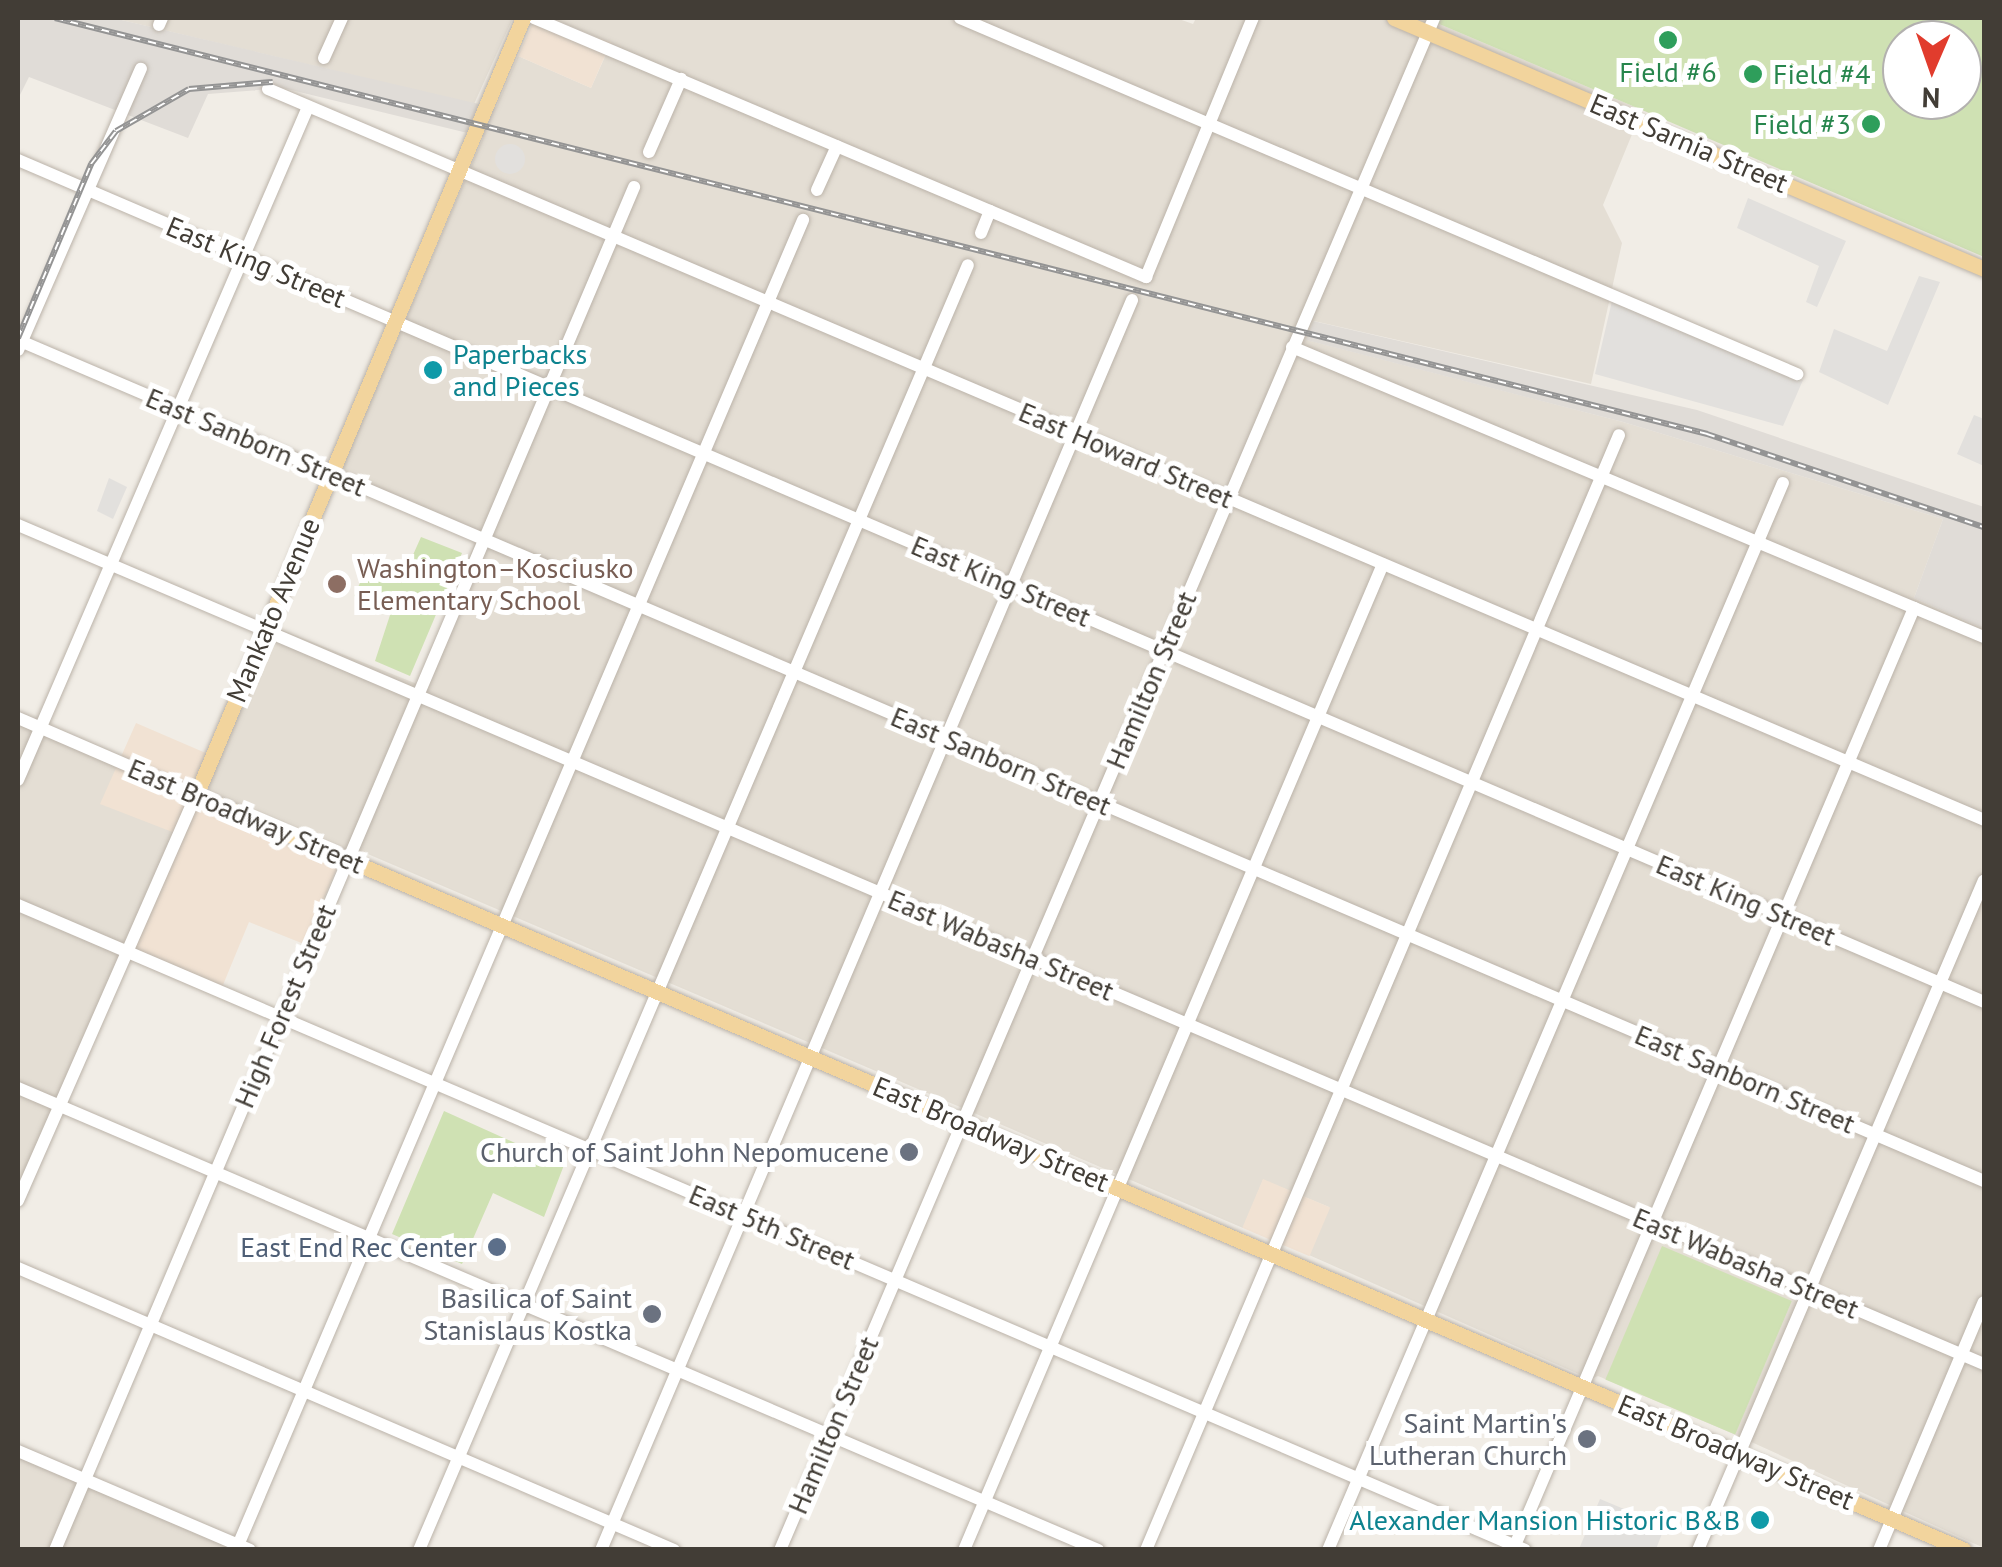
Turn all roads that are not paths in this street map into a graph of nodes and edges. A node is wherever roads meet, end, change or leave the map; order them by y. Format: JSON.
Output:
{"nodes":[{"id":1,"x":342,"y":18,"type":"edge"},
{"id":2,"x":523,"y":18,"type":"edge"},
{"id":3,"x":534,"y":18,"type":"edge"},
{"id":4,"x":960,"y":18,"type":"edge"},
{"id":5,"x":1253,"y":18,"type":"edge"},
{"id":6,"x":1394,"y":18,"type":"edge"},
{"id":7,"x":1430,"y":24,"type":"edge"},
{"id":8,"x":324,"y":58,"type":"dead end"},
{"id":9,"x":141,"y":69,"type":"dead end"},
{"id":10,"x":681,"y":79,"type":"junction"},
{"id":11,"x":268,"y":89,"type":"dead end"},
{"id":12,"x":308,"y":106,"type":"junction"},
{"id":13,"x":1207,"y":121,"type":"junction"},
{"id":14,"x":837,"y":146,"type":"junction"},
{"id":15,"x":649,"y":152,"type":"dead end"},
{"id":16,"x":18,"y":160,"type":"edge"},
{"id":17,"x":460,"y":171,"type":"junction"},
{"id":18,"x":1361,"y":186,"type":"junction"},
{"id":19,"x":634,"y":187,"type":"dead end"},
{"id":20,"x":88,"y":190,"type":"junction"},
{"id":21,"x":817,"y":190,"type":"dead end"},
{"id":22,"x":990,"y":211,"type":"junction"},
{"id":23,"x":804,"y":220,"type":"dead end"},
{"id":24,"x":981,"y":232,"type":"dead end"},
{"id":25,"x":613,"y":236,"type":"junction"},
{"id":26,"x":242,"y":256,"type":"junction"},
{"id":27,"x":968,"y":265,"type":"dead end"},
{"id":28,"x":1984,"y":269,"type":"edge"},
{"id":29,"x":1132,"y":300,"type":"dead end"},
{"id":30,"x":767,"y":302,"type":"junction"},
{"id":31,"x":393,"y":321,"type":"junction"},
{"id":32,"x":19,"y":344,"type":"edge"},
{"id":33,"x":1292,"y":347,"type":"junction"},
{"id":34,"x":922,"y":368,"type":"junction"},
{"id":35,"x":1797,"y":374,"type":"dead end"},
{"id":36,"x":549,"y":388,"type":"junction"},
{"id":37,"x":178,"y":408,"type":"junction"},
{"id":38,"x":1076,"y":434,"type":"junction"},
{"id":39,"x":1620,"y":435,"type":"dead end"},
{"id":40,"x":702,"y":453,"type":"junction"},
{"id":41,"x":331,"y":474,"type":"junction"},
{"id":42,"x":1602,"y":476,"type":"junction"},
{"id":43,"x":1783,"y":483,"type":"dead end"},
{"id":44,"x":1228,"y":498,"type":"junction"},
{"id":45,"x":857,"y":520,"type":"junction"},
{"id":46,"x":18,"y":526,"type":"edge"},
{"id":47,"x":484,"y":541,"type":"junction"},
{"id":48,"x":1758,"y":541,"type":"junction"},
{"id":49,"x":1383,"y":564,"type":"junction"},
{"id":50,"x":109,"y":566,"type":"junction"},
{"id":51,"x":1012,"y":585,"type":"junction"},
{"id":52,"x":635,"y":606,"type":"junction"},
{"id":53,"x":1914,"y":608,"type":"junction"},
{"id":54,"x":1536,"y":630,"type":"junction"},
{"id":55,"x":263,"y":631,"type":"junction"},
{"id":56,"x":1984,"y":637,"type":"edge"},
{"id":57,"x":1163,"y":650,"type":"junction"},
{"id":58,"x":792,"y":671,"type":"junction"},
{"id":59,"x":1692,"y":696,"type":"junction"},
{"id":60,"x":418,"y":698,"type":"junction"},
{"id":61,"x":1318,"y":717,"type":"junction"},
{"id":62,"x":18,"y":718,"type":"edge"},
{"id":63,"x":40,"y":728,"type":"junction"},
{"id":64,"x":948,"y":738,"type":"junction"},
{"id":65,"x":570,"y":762,"type":"junction"},
{"id":66,"x":1848,"y":762,"type":"junction"},
{"id":67,"x":18,"y":780,"type":"edge"},
{"id":68,"x":1472,"y":782,"type":"junction"},
{"id":69,"x":196,"y":794,"type":"junction"},
{"id":70,"x":1098,"y":802,"type":"junction"},
{"id":71,"x":1984,"y":820,"type":"edge"},
{"id":72,"x":725,"y":829,"type":"junction"},
{"id":73,"x":1626,"y":849,"type":"junction"},
{"id":74,"x":348,"y":860,"type":"junction"},
{"id":75,"x":1252,"y":871,"type":"junction"},
{"id":76,"x":1984,"y":880,"type":"edge"},
{"id":77,"x":879,"y":894,"type":"junction"},
{"id":78,"x":18,"y":905,"type":"edge"},
{"id":79,"x":1783,"y":916,"type":"junction"},
{"id":80,"x":502,"y":925,"type":"junction"},
{"id":81,"x":1407,"y":934,"type":"junction"},
{"id":82,"x":129,"y":954,"type":"junction"},
{"id":83,"x":1032,"y":958,"type":"junction"},
{"id":84,"x":1940,"y":983,"type":"junction"},
{"id":85,"x":656,"y":991,"type":"junction"},
{"id":86,"x":1562,"y":1000,"type":"junction"},
{"id":87,"x":1984,"y":1002,"type":"edge"},
{"id":88,"x":280,"y":1018,"type":"junction"},
{"id":89,"x":1187,"y":1024,"type":"junction"},
{"id":90,"x":811,"y":1057,"type":"junction"},
{"id":91,"x":1719,"y":1066,"type":"junction"},
{"id":92,"x":434,"y":1083,"type":"junction"},
{"id":93,"x":18,"y":1088,"type":"edge"},
{"id":94,"x":1340,"y":1092,"type":"junction"},
{"id":95,"x":58,"y":1105,"type":"junction"},
{"id":96,"x":962,"y":1122,"type":"junction"},
{"id":97,"x":1876,"y":1135,"type":"junction"},
{"id":98,"x":586,"y":1148,"type":"junction"},
{"id":99,"x":1496,"y":1156,"type":"junction"},
{"id":100,"x":213,"y":1173,"type":"junction"},
{"id":101,"x":1984,"y":1181,"type":"edge"},
{"id":102,"x":1118,"y":1188,"type":"junction"},
{"id":103,"x":18,"y":1200,"type":"edge"},
{"id":104,"x":742,"y":1214,"type":"junction"},
{"id":105,"x":1652,"y":1223,"type":"junction"},
{"id":106,"x":369,"y":1238,"type":"junction"},
{"id":107,"x":1272,"y":1254,"type":"junction"},
{"id":108,"x":18,"y":1268,"type":"edge"},
{"id":109,"x":895,"y":1280,"type":"junction"},
{"id":110,"x":1809,"y":1291,"type":"junction"},
{"id":111,"x":1984,"y":1302,"type":"edge"},
{"id":112,"x":523,"y":1304,"type":"junction"},
{"id":113,"x":1426,"y":1320,"type":"junction"},
{"id":114,"x":148,"y":1325,"type":"junction"},
{"id":115,"x":1050,"y":1346,"type":"junction"},
{"id":116,"x":1962,"y":1354,"type":"junction"},
{"id":117,"x":1984,"y":1364,"type":"edge"},
{"id":118,"x":677,"y":1369,"type":"junction"},
{"id":119,"x":1582,"y":1386,"type":"junction"},
{"id":120,"x":301,"y":1390,"type":"junction"},
{"id":121,"x":1204,"y":1412,"type":"junction"},
{"id":122,"x":830,"y":1432,"type":"junction"},
{"id":123,"x":18,"y":1451,"type":"edge"},
{"id":124,"x":1739,"y":1454,"type":"junction"},
{"id":125,"x":460,"y":1458,"type":"junction"},
{"id":126,"x":1358,"y":1479,"type":"junction"},
{"id":127,"x":84,"y":1480,"type":"junction"},
{"id":128,"x":985,"y":1500,"type":"junction"},
{"id":129,"x":1891,"y":1518,"type":"junction"},
{"id":130,"x":612,"y":1523,"type":"junction"},
{"id":131,"x":241,"y":1548,"type":"edge"},
{"id":132,"x":1518,"y":1548,"type":"edge"},
{"id":133,"x":54,"y":1550,"type":"edge"},
{"id":134,"x":419,"y":1550,"type":"edge"},
{"id":135,"x":600,"y":1550,"type":"edge"},
{"id":136,"x":674,"y":1550,"type":"edge"},
{"id":137,"x":780,"y":1550,"type":"edge"},
{"id":138,"x":964,"y":1550,"type":"edge"},
{"id":139,"x":1098,"y":1550,"type":"edge"},
{"id":140,"x":1146,"y":1550,"type":"edge"},
{"id":141,"x":1328,"y":1550,"type":"edge"},
{"id":142,"x":1698,"y":1550,"type":"edge"},
{"id":143,"x":1879,"y":1550,"type":"edge"},
{"id":144,"x":1964,"y":1550,"type":"edge"}],
"edges":[{"from":1,"to":8,"type":"street"},
{"from":2,"to":17,"type":"main road","name":"Mankato Avenue"},
{"from":3,"to":10,"type":"street"},
{"from":4,"to":13,"type":"street"},
{"from":5,"to":13,"type":"street"},
{"from":6,"to":7,"type":"main road","name":"East Sarnia Street"},
{"from":7,"to":18,"type":"street","name":"Hamilton Street"},
{"from":7,"to":28,"type":"main road","name":"East Sarnia Street"},
{"from":9,"to":20,"type":"street"},
{"from":10,"to":14,"type":"street"},
{"from":10,"to":15,"type":"street"},
{"from":11,"to":12,"type":"street","name":"East Howard Street"},
{"from":12,"to":17,"type":"street","name":"East Howard Street"},
{"from":12,"to":26,"type":"street"},
{"from":13,"to":18,"type":"street"},
{"from":13,"to":22,"type":"street"},
{"from":14,"to":21,"type":"street"},
{"from":14,"to":22,"type":"street"},
{"from":16,"to":20,"type":"street","name":"East King Street"},
{"from":17,"to":25,"type":"street","name":"East Howard Street"},
{"from":17,"to":31,"type":"main road","name":"Mankato Avenue"},
{"from":18,"to":33,"type":"street","name":"Hamilton Street"},
{"from":18,"to":35,"type":"street"},
{"from":19,"to":25,"type":"street","name":"High Forest Street"},
{"from":20,"to":26,"type":"street","name":"East King Street"},
{"from":20,"to":32,"type":"street"},
{"from":22,"to":24,"type":"street"},
{"from":23,"to":30,"type":"street"},
{"from":25,"to":30,"type":"street","name":"East Howard Street"},
{"from":25,"to":36,"type":"street","name":"High Forest Street"},
{"from":26,"to":31,"type":"street","name":"East King Street"},
{"from":26,"to":37,"type":"street"},
{"from":27,"to":34,"type":"street"},
{"from":29,"to":38,"type":"street"},
{"from":30,"to":34,"type":"street","name":"East Howard Street"},
{"from":30,"to":40,"type":"street"},
{"from":31,"to":36,"type":"street","name":"East King Street"},
{"from":31,"to":41,"type":"main road","name":"Mankato Avenue"},
{"from":32,"to":37,"type":"street","name":"East Sanborn Street"},
{"from":33,"to":42,"type":"street"},
{"from":33,"to":44,"type":"street","name":"Hamilton Street"},
{"from":34,"to":38,"type":"street","name":"East Howard Street"},
{"from":34,"to":45,"type":"street"},
{"from":36,"to":40,"type":"street","name":"East King Street"},
{"from":36,"to":47,"type":"street","name":"High Forest Street"},
{"from":37,"to":41,"type":"street","name":"East Sanborn Street"},
{"from":37,"to":50,"type":"street"},
{"from":38,"to":44,"type":"street","name":"East Howard Street"},
{"from":38,"to":51,"type":"street"},
{"from":39,"to":42,"type":"street"},
{"from":40,"to":45,"type":"street","name":"East King Street"},
{"from":40,"to":52,"type":"street"},
{"from":41,"to":47,"type":"street","name":"East Sanborn Street"},
{"from":41,"to":55,"type":"main road","name":"Mankato Avenue"},
{"from":42,"to":48,"type":"street"},
{"from":42,"to":54,"type":"street"},
{"from":43,"to":48,"type":"street"},
{"from":44,"to":49,"type":"street","name":"East Howard Street"},
{"from":44,"to":57,"type":"street","name":"Hamilton Street"},
{"from":45,"to":51,"type":"street","name":"East King Street"},
{"from":45,"to":58,"type":"street"},
{"from":46,"to":50,"type":"street","name":"East Wabasha Street"},
{"from":47,"to":52,"type":"street","name":"East Sanborn Street"},
{"from":47,"to":60,"type":"street","name":"High Forest Street"},
{"from":48,"to":53,"type":"street"},
{"from":48,"to":59,"type":"street"},
{"from":49,"to":54,"type":"street","name":"East Howard Street"},
{"from":49,"to":61,"type":"street"},
{"from":50,"to":55,"type":"street","name":"East Wabasha Street"},
{"from":50,"to":63,"type":"street"},
{"from":51,"to":57,"type":"street","name":"East King Street"},
{"from":51,"to":64,"type":"street"},
{"from":52,"to":58,"type":"street","name":"East Sanborn Street"},
{"from":52,"to":65,"type":"street"},
{"from":53,"to":56,"type":"street"},
{"from":53,"to":66,"type":"street"},
{"from":54,"to":59,"type":"street","name":"East Howard Street"},
{"from":54,"to":68,"type":"street"},
{"from":55,"to":60,"type":"street","name":"East Wabasha Street"},
{"from":55,"to":69,"type":"main road","name":"Mankato Avenue"},
{"from":57,"to":61,"type":"street","name":"East King Street"},
{"from":57,"to":70,"type":"street","name":"Hamilton Street"},
{"from":58,"to":64,"type":"street","name":"East Sanborn Street"},
{"from":58,"to":72,"type":"street"},
{"from":59,"to":66,"type":"street","name":"East Howard Street"},
{"from":59,"to":73,"type":"street"},
{"from":60,"to":65,"type":"street","name":"East Wabasha Street"},
{"from":60,"to":74,"type":"street","name":"High Forest Street"},
{"from":61,"to":68,"type":"street","name":"East King Street"},
{"from":61,"to":75,"type":"street"},
{"from":62,"to":63,"type":"street","name":"East Broadway Street"},
{"from":63,"to":67,"type":"street"},
{"from":63,"to":69,"type":"street","name":"East Broadway Street"},
{"from":64,"to":70,"type":"street","name":"East Sanborn Street"},
{"from":64,"to":77,"type":"street"},
{"from":65,"to":72,"type":"street","name":"East Wabasha Street"},
{"from":65,"to":80,"type":"street"},
{"from":66,"to":71,"type":"street","name":"East Howard Street"},
{"from":66,"to":79,"type":"street"},
{"from":68,"to":73,"type":"street","name":"East King Street"},
{"from":68,"to":81,"type":"street"},
{"from":69,"to":74,"type":"main road","name":"East Broadway Street"},
{"from":69,"to":82,"type":"street","name":"Mankato Avenue"},
{"from":70,"to":75,"type":"street","name":"East Sanborn Street"},
{"from":70,"to":83,"type":"street","name":"Hamilton Street"},
{"from":72,"to":77,"type":"street","name":"East Wabasha Street"},
{"from":72,"to":85,"type":"street"},
{"from":73,"to":79,"type":"street","name":"East King Street"},
{"from":73,"to":86,"type":"street"},
{"from":74,"to":80,"type":"main road","name":"East Broadway Street"},
{"from":74,"to":88,"type":"street","name":"High Forest Street"},
{"from":75,"to":81,"type":"street","name":"East Sanborn Street"},
{"from":75,"to":89,"type":"street"},
{"from":76,"to":84,"type":"street"},
{"from":77,"to":83,"type":"street","name":"East Wabasha Street"},
{"from":77,"to":90,"type":"street"},
{"from":78,"to":82,"type":"street","name":"East 5th Street"},
{"from":79,"to":84,"type":"street","name":"East King Street"},
{"from":79,"to":91,"type":"street"},
{"from":80,"to":85,"type":"main road","name":"East Broadway Street"},
{"from":80,"to":92,"type":"street"},
{"from":81,"to":86,"type":"street","name":"East Sanborn Street"},
{"from":81,"to":94,"type":"street"},
{"from":82,"to":88,"type":"street","name":"East 5th Street"},
{"from":82,"to":95,"type":"street","name":"Mankato Avenue"},
{"from":83,"to":89,"type":"street","name":"East Wabasha Street"},
{"from":83,"to":96,"type":"street","name":"Hamilton Street"},
{"from":84,"to":87,"type":"street","name":"East King Street"},
{"from":84,"to":97,"type":"street"},
{"from":85,"to":90,"type":"main road","name":"East Broadway Street"},
{"from":85,"to":98,"type":"street"},
{"from":86,"to":91,"type":"street","name":"East Sanborn Street"},
{"from":86,"to":99,"type":"street"},
{"from":88,"to":92,"type":"street","name":"East 5th Street"},
{"from":88,"to":100,"type":"street","name":"High Forest Street"},
{"from":89,"to":94,"type":"street","name":"East Wabasha Street"},
{"from":89,"to":102,"type":"street"},
{"from":90,"to":96,"type":"main road","name":"East Broadway Street"},
{"from":90,"to":104,"type":"street"},
{"from":91,"to":97,"type":"street","name":"East Sanborn Street"},
{"from":91,"to":105,"type":"street"},
{"from":92,"to":98,"type":"street","name":"East 5th Street"},
{"from":92,"to":106,"type":"street"},
{"from":93,"to":95,"type":"street"},
{"from":94,"to":99,"type":"street","name":"East Wabasha Street"},
{"from":94,"to":107,"type":"street"},
{"from":95,"to":100,"type":"street"},
{"from":95,"to":103,"type":"street","name":"Mankato Avenue"},
{"from":96,"to":102,"type":"main road","name":"East Broadway Street"},
{"from":96,"to":109,"type":"street","name":"Hamilton Street"},
{"from":97,"to":101,"type":"street","name":"East Sanborn Street"},
{"from":97,"to":110,"type":"street"},
{"from":98,"to":104,"type":"street","name":"East 5th Street"},
{"from":98,"to":112,"type":"street"},
{"from":99,"to":105,"type":"street","name":"East Wabasha Street"},
{"from":99,"to":113,"type":"street"},
{"from":100,"to":106,"type":"street"},
{"from":100,"to":114,"type":"street","name":"High Forest Street"},
{"from":102,"to":107,"type":"main road","name":"East Broadway Street"},
{"from":102,"to":115,"type":"street"},
{"from":104,"to":109,"type":"street","name":"East 5th Street"},
{"from":104,"to":118,"type":"street"},
{"from":105,"to":110,"type":"street","name":"East Wabasha Street"},
{"from":105,"to":119,"type":"street"},
{"from":106,"to":112,"type":"street"},
{"from":106,"to":120,"type":"street"},
{"from":107,"to":113,"type":"main road","name":"East Broadway Street"},
{"from":107,"to":121,"type":"street"},
{"from":108,"to":114,"type":"street"},
{"from":109,"to":115,"type":"street","name":"East 5th Street"},
{"from":109,"to":122,"type":"street","name":"Hamilton Street"},
{"from":110,"to":116,"type":"street","name":"East Wabasha Street"},
{"from":110,"to":124,"type":"street"},
{"from":111,"to":116,"type":"street"},
{"from":112,"to":118,"type":"street"},
{"from":112,"to":125,"type":"street"},
{"from":113,"to":119,"type":"main road","name":"East Broadway Street"},
{"from":113,"to":126,"type":"street"},
{"from":114,"to":120,"type":"street"},
{"from":114,"to":127,"type":"street","name":"High Forest Street"},
{"from":115,"to":121,"type":"street","name":"East 5th Street"},
{"from":115,"to":128,"type":"street"},
{"from":116,"to":117,"type":"street","name":"East Wabasha Street"},
{"from":116,"to":129,"type":"street"},
{"from":118,"to":122,"type":"street"},
{"from":118,"to":130,"type":"street"},
{"from":119,"to":124,"type":"main road","name":"East Broadway Street"},
{"from":119,"to":132,"type":"street"},
{"from":120,"to":125,"type":"street"},
{"from":120,"to":131,"type":"street"},
{"from":121,"to":126,"type":"street","name":"East 5th Street"},
{"from":121,"to":140,"type":"street"},
{"from":122,"to":128,"type":"street"},
{"from":122,"to":137,"type":"street","name":"Hamilton Street"},
{"from":123,"to":127,"type":"street"},
{"from":124,"to":129,"type":"main road","name":"East Broadway Street"},
{"from":124,"to":142,"type":"street"},
{"from":125,"to":130,"type":"street"},
{"from":125,"to":134,"type":"street"},
{"from":126,"to":132,"type":"street","name":"East 5th Street"},
{"from":126,"to":141,"type":"street"},
{"from":127,"to":131,"type":"street"},
{"from":127,"to":133,"type":"street","name":"High Forest Street"},
{"from":128,"to":138,"type":"street"},
{"from":128,"to":139,"type":"street"},
{"from":129,"to":143,"type":"street"},
{"from":129,"to":144,"type":"main road","name":"East Broadway Street"},
{"from":130,"to":135,"type":"street"},
{"from":130,"to":136,"type":"street"}]}
